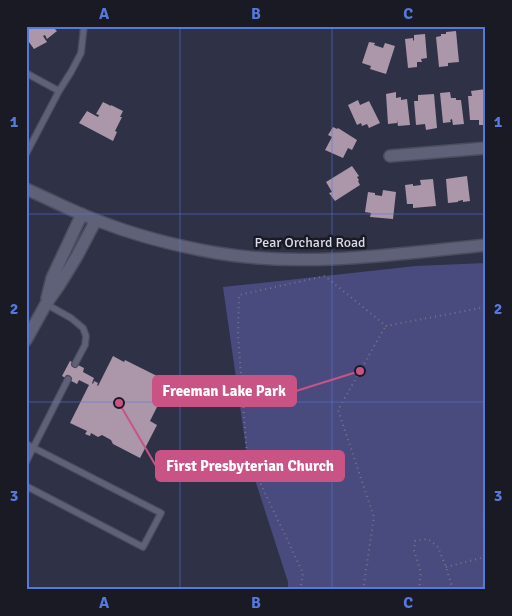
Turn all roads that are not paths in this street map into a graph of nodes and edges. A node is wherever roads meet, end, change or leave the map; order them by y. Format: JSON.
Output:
{"nodes":[{"id":1,"x":84,"y":26,"type":"edge"},
{"id":2,"x":26,"y":73,"type":"edge"},
{"id":3,"x":59,"y":91,"type":"junction"},
{"id":4,"x":486,"y":148,"type":"edge"},
{"id":5,"x":26,"y":154,"type":"edge"},
{"id":6,"x":390,"y":156,"type":"dead end"},
{"id":7,"x":26,"y":189,"type":"edge"},
{"id":8,"x":82,"y":214,"type":"junction"},
{"id":9,"x":96,"y":220,"type":"junction"},
{"id":10,"x":486,"y":245,"type":"edge"},
{"id":11,"x":46,"y":304,"type":"junction"},
{"id":12,"x":26,"y":340,"type":"edge"},
{"id":13,"x":75,"y":364,"type":"dead end"},
{"id":14,"x":68,"y":379,"type":"dead end"},
{"id":15,"x":26,"y":444,"type":"edge"},
{"id":16,"x":33,"y":447,"type":"junction"},
{"id":17,"x":26,"y":462,"type":"edge"},
{"id":18,"x":26,"y":486,"type":"edge"}],
"edges":[{"from":1,"to":3,"type":"lane"},
{"from":2,"to":3,"type":"lane"},
{"from":3,"to":5,"type":"lane"},
{"from":4,"to":6,"type":"street"},
{"from":7,"to":8,"type":"street","name":"Pear Orchard Road"},
{"from":8,"to":9,"type":"street","name":"Pear Orchard Road"},
{"from":8,"to":11,"type":"street"},
{"from":9,"to":10,"type":"street","name":"Pear Orchard Road"},
{"from":9,"to":11,"type":"street"},
{"from":11,"to":12,"type":"street"},
{"from":11,"to":13,"type":"lane"},
{"from":14,"to":16,"type":"lane"},
{"from":15,"to":16,"type":"lane"},
{"from":16,"to":17,"type":"lane"},
{"from":16,"to":18,"type":"lane"}]}
